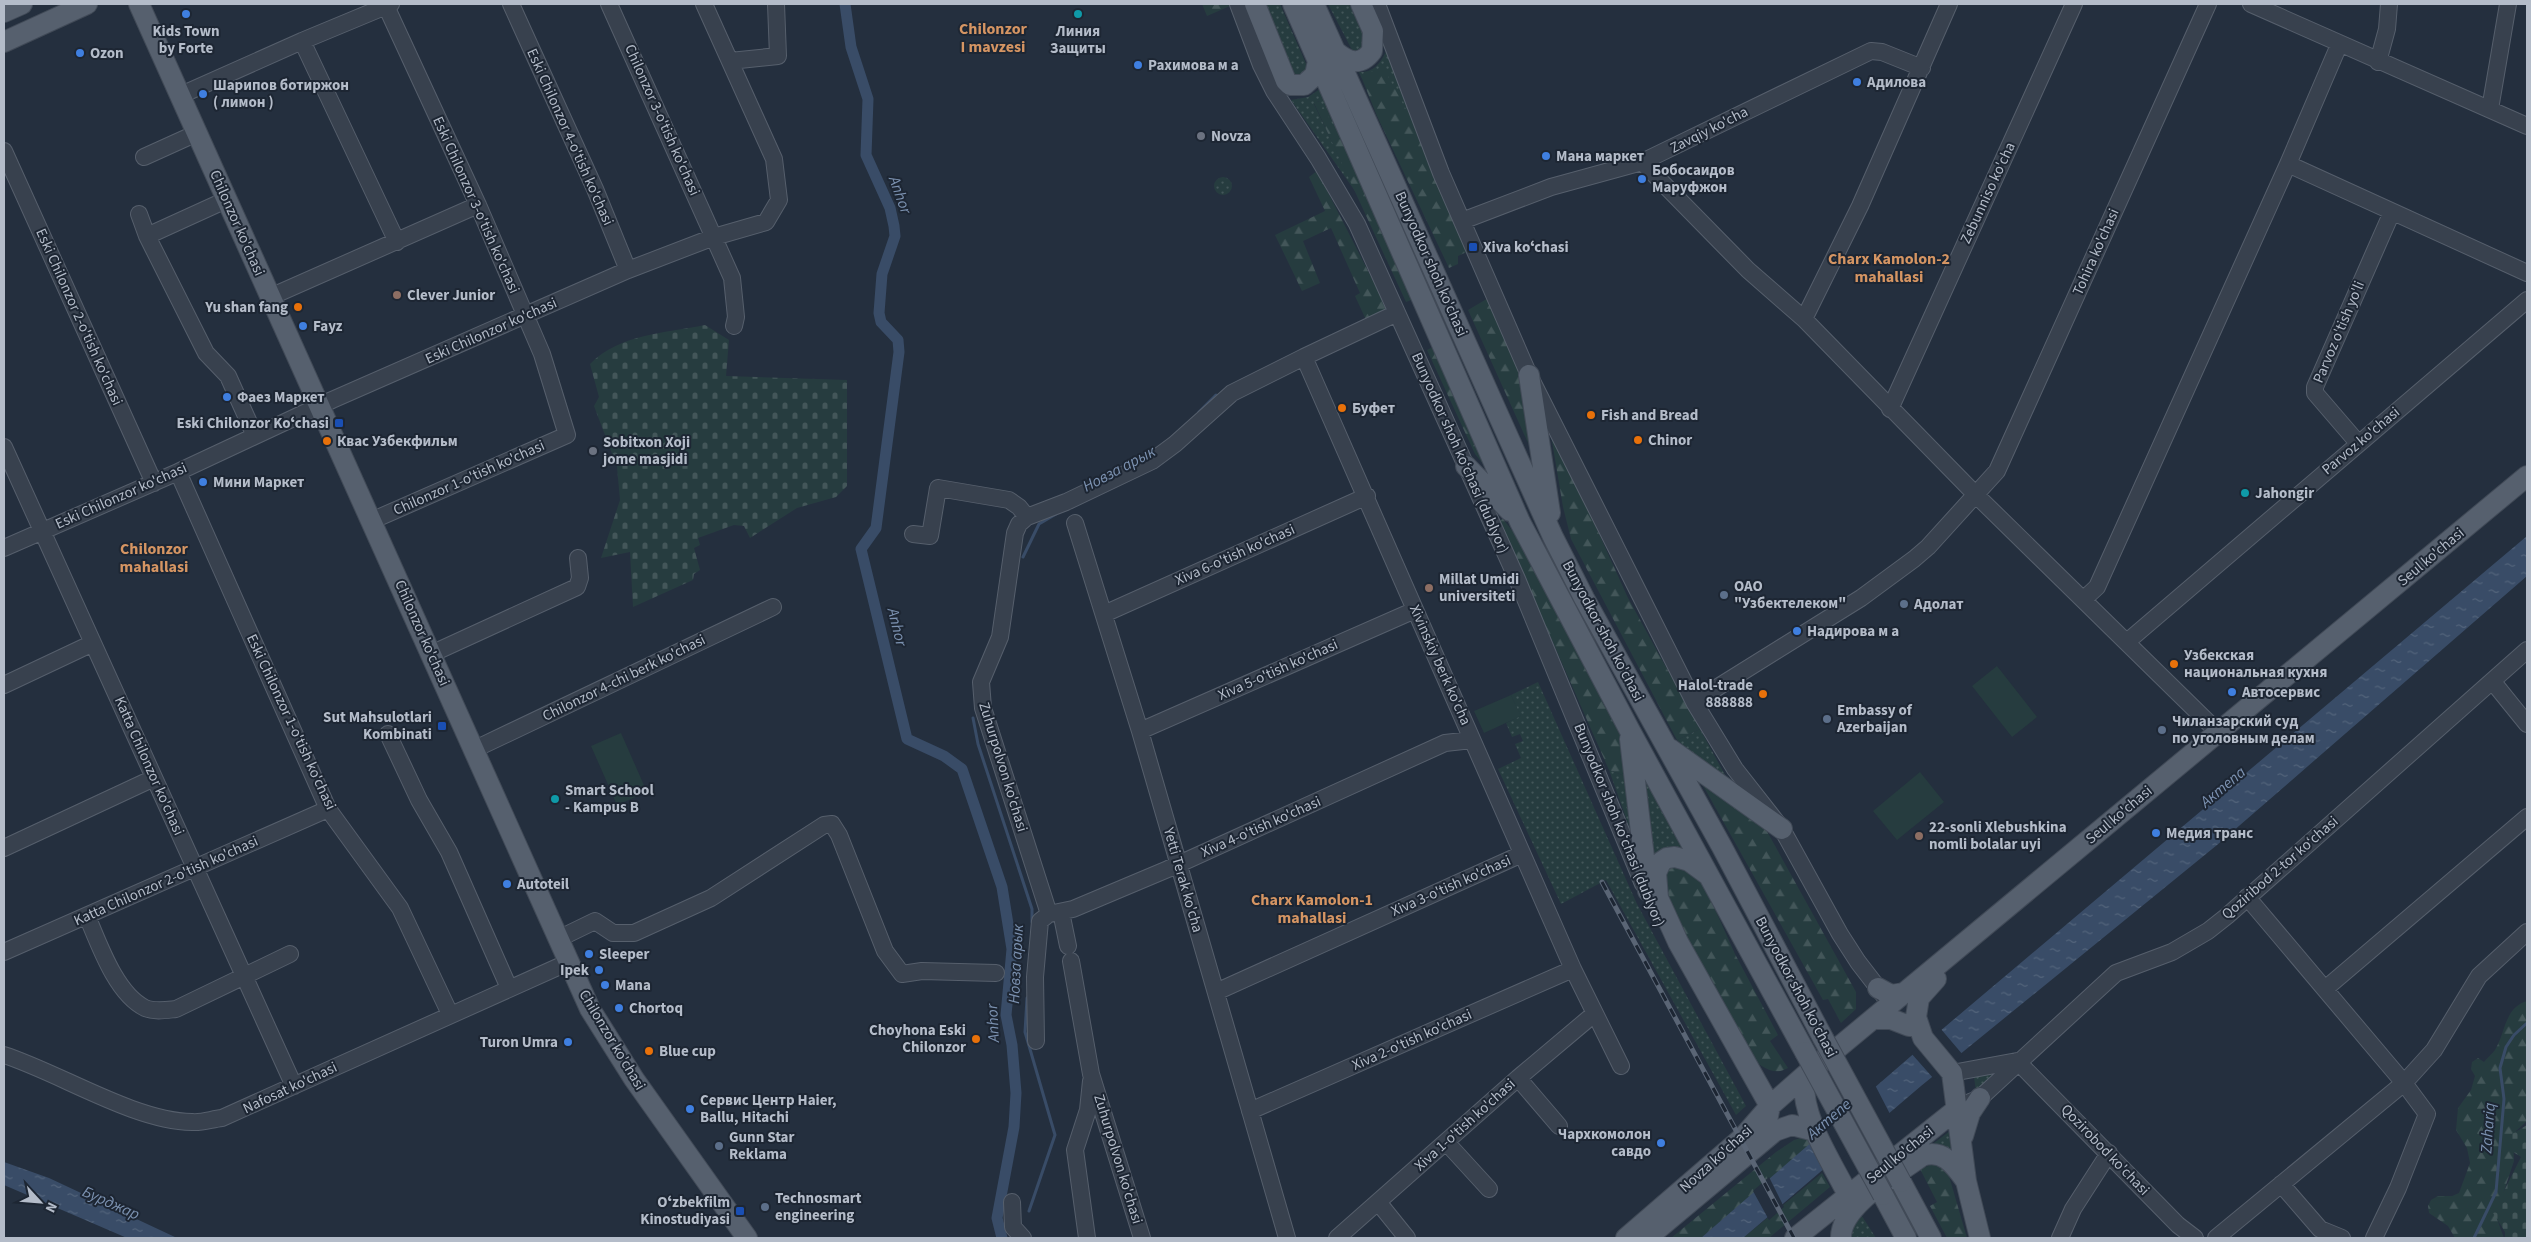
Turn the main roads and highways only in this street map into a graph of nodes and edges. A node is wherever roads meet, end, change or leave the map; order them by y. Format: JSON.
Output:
{"nodes":[{"id":1,"x":22,"y":4,"type":"edge"},
{"id":2,"x":88,"y":4,"type":"edge"},
{"id":3,"x":139,"y":4,"type":"edge"},
{"id":4,"x":1255,"y":4,"type":"edge"},
{"id":5,"x":1293,"y":4,"type":"edge"},
{"id":6,"x":1314,"y":4,"type":"edge"},
{"id":7,"x":1361,"y":4,"type":"edge"},
{"id":8,"x":4,"y":12,"type":"edge"},
{"id":9,"x":4,"y":42,"type":"edge"},
{"id":10,"x":1336,"y":52,"type":"junction"},
{"id":11,"x":1318,"y":61,"type":"junction"},
{"id":12,"x":1529,"y":375,"type":"road end"},
{"id":13,"x":1466,"y":466,"type":"road end"},
{"id":14,"x":2527,"y":476,"type":"edge"},
{"id":15,"x":2527,"y":490,"type":"edge"},
{"id":16,"x":1520,"y":522,"type":"junction"},
{"id":17,"x":1554,"y":538,"type":"junction"},
{"id":18,"x":1629,"y":729,"type":"junction"},
{"id":19,"x":2218,"y":732,"type":"junction"},
{"id":20,"x":1665,"y":746,"type":"junction"},
{"id":21,"x":1782,"y":829,"type":"road end"},
{"id":22,"x":1712,"y":879,"type":"junction"},
{"id":23,"x":1649,"y":901,"type":"road end"},
{"id":24,"x":1878,"y":988,"type":"road end"},
{"id":25,"x":1898,"y":998,"type":"junction"},
{"id":26,"x":1874,"y":1018,"type":"junction"},
{"id":27,"x":1916,"y":1032,"type":"junction"},
{"id":28,"x":1753,"y":1076,"type":"junction"},
{"id":29,"x":1804,"y":1076,"type":"junction"},
{"id":30,"x":1980,"y":1098,"type":"road end"},
{"id":31,"x":1763,"y":1102,"type":"junction"},
{"id":32,"x":1956,"y":1109,"type":"junction"},
{"id":33,"x":1816,"y":1131,"type":"junction"},
{"id":34,"x":1750,"y":1142,"type":"junction"},
{"id":35,"x":1962,"y":1148,"type":"junction"},
{"id":36,"x":1966,"y":1181,"type":"junction"},
{"id":37,"x":1845,"y":1185,"type":"junction"},
{"id":38,"x":747,"y":1238,"type":"edge"},
{"id":39,"x":1626,"y":1238,"type":"edge"},
{"id":40,"x":1647,"y":1238,"type":"edge"},
{"id":41,"x":1783,"y":1238,"type":"edge"},
{"id":42,"x":1795,"y":1238,"type":"edge"},
{"id":43,"x":1805,"y":1238,"type":"edge"},
{"id":44,"x":1813,"y":1238,"type":"edge"},
{"id":45,"x":1841,"y":1238,"type":"edge"},
{"id":46,"x":1906,"y":1238,"type":"edge"},
{"id":47,"x":1931,"y":1238,"type":"edge"},
{"id":48,"x":1980,"y":1238,"type":"edge"}],
"edges":[{"from":1,"to":8,"type":"main road"},
{"from":2,"to":9,"type":"main road"},
{"from":3,"to":38,"type":"main road","name":"Chilonzor ko'chasi"},
{"from":4,"to":11,"type":"main road"},
{"from":5,"to":11,"type":"main road","name":"Bunyodkor shoh ko'chasi"},
{"from":6,"to":10,"type":"main road","name":"Bunyodkor shoh ko'chasi"},
{"from":7,"to":10,"type":"main road"},
{"from":10,"to":17,"type":"main road","name":"Bunyodkor shoh ko'chasi"},
{"from":11,"to":16,"type":"main road","name":"Bunyodkor shoh ko'chasi"},
{"from":12,"to":17,"type":"main road"},
{"from":13,"to":16,"type":"main road"},
{"from":14,"to":19,"type":"main road","name":"Seul ko'chasi"},
{"from":15,"to":19,"type":"main road","name":"Seul ko'chasi"},
{"from":16,"to":18,"type":"main road","name":"Bunyodkor shoh ko'chasi"},
{"from":17,"to":20,"type":"main road","name":"Bunyodkor shoh ko'chasi"},
{"from":18,"to":22,"type":"main road","name":"Bunyodkor shoh ko'chasi"},
{"from":18,"to":23,"type":"main road"},
{"from":19,"to":25,"type":"main road","name":"Seul ko'chasi"},
{"from":19,"to":27,"type":"main road","name":"Seul ko'chasi"},
{"from":20,"to":21,"type":"main road"},
{"from":20,"to":47,"type":"main road","name":"Bunyodkor shoh ko'chasi","bridge":true},
{"from":22,"to":28,"type":"main road"},
{"from":22,"to":46,"type":"main road","name":"Bunyodkor shoh ko'chasi","bridge":true},
{"from":24,"to":25,"type":"main road"},
{"from":25,"to":26,"type":"main road","name":"Seul ko'chasi"},
{"from":25,"to":27,"type":"main road"},
{"from":26,"to":27,"type":"main road"},
{"from":26,"to":29,"type":"main road","name":"Seul ko'chasi"},
{"from":27,"to":32,"type":"main road","name":"Seul ko'chasi"},
{"from":28,"to":29,"type":"main road"},
{"from":28,"to":31,"type":"main road"},
{"from":29,"to":31,"type":"main road"},
{"from":29,"to":33,"type":"main road"},
{"from":30,"to":35,"type":"main road"},
{"from":31,"to":33,"type":"main road"},
{"from":31,"to":34,"type":"main road"},
{"from":32,"to":35,"type":"main road"},
{"from":32,"to":37,"type":"main road","name":"Seul ko'chasi"},
{"from":33,"to":34,"type":"main road","name":"Novza ko'chasi"},
{"from":33,"to":37,"type":"main road"},
{"from":34,"to":39,"type":"main road","name":"Novza ko'chasi"},
{"from":34,"to":40,"type":"main road","name":"Novza ko'chasi"},
{"from":35,"to":36,"type":"main road"},
{"from":36,"to":45,"type":"main road"},
{"from":36,"to":48,"type":"main road"},
{"from":37,"to":41,"type":"main road","name":"Seul ko'chasi"},
{"from":37,"to":42,"type":"main road","name":"Seul ko'chasi"},
{"from":43,"to":44,"type":"main road"}]}
